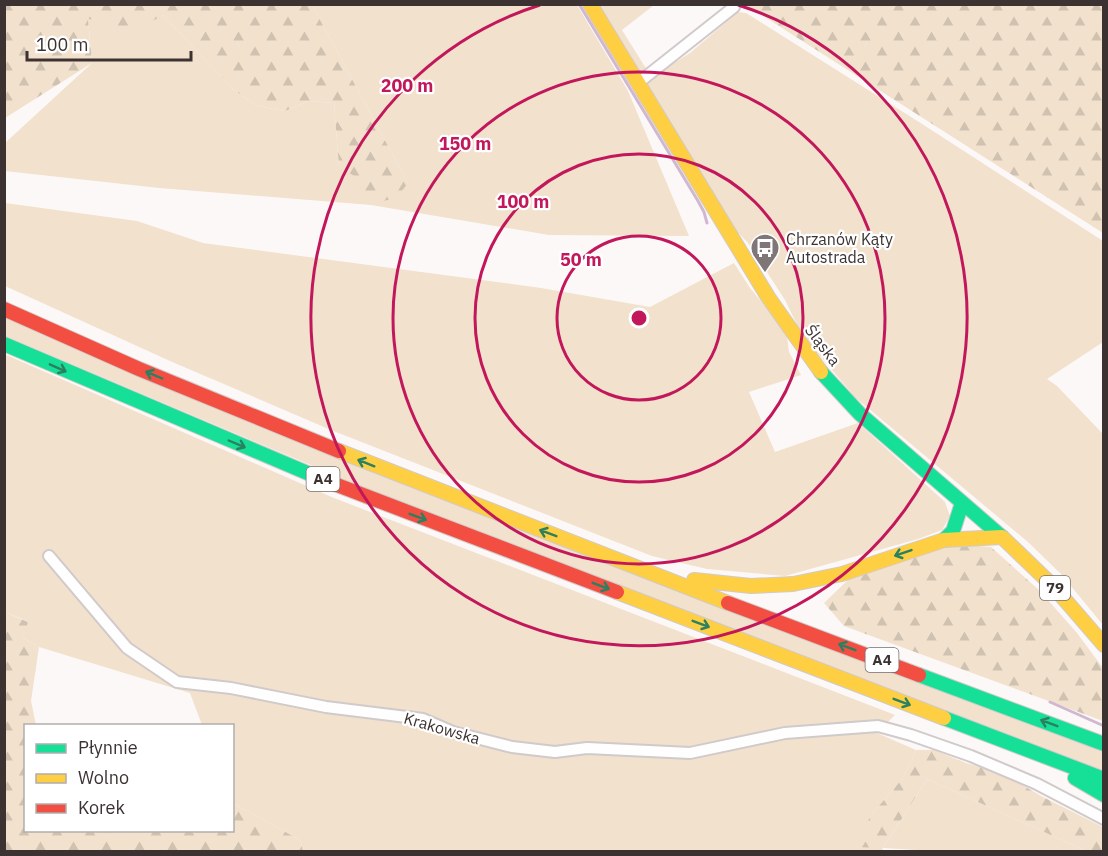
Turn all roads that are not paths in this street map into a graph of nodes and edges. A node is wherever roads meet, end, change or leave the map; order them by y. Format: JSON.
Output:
{"nodes":[{"id":1,"x":590,"y":4,"type":"edge"},
{"id":2,"x":733,"y":4,"type":"edge"},
{"id":3,"x":638,"y":83,"type":"junction"},
{"id":4,"x":4,"y":309,"type":"edge"},
{"id":5,"x":4,"y":344,"type":"edge"},
{"id":6,"x":962,"y":503,"type":"junction"},
{"id":7,"x":1002,"y":537,"type":"junction"},
{"id":8,"x":944,"y":540,"type":"junction"},
{"id":9,"x":49,"y":556,"type":"dead end"},
{"id":10,"x":661,"y":576,"type":"junction"},
{"id":11,"x":1104,"y":645,"type":"edge"},
{"id":12,"x":1104,"y":744,"type":"edge"},
{"id":13,"x":1020,"y":746,"type":"junction"},
{"id":14,"x":1104,"y":779,"type":"edge"},
{"id":15,"x":1104,"y":795,"type":"edge"},
{"id":16,"x":1104,"y":819,"type":"edge"}],
"edges":[{"from":1,"to":3,"type":"main road","name":"Śląska","number":"79"},
{"from":2,"to":3,"type":"street"},
{"from":3,"to":6,"type":"main road","name":"Śląska","number":"79"},
{"from":10,"to":4,"type":"main road","number":"A4","one_way":true},
{"from":5,"to":13,"type":"main road","number":"A4","one_way":true},
{"from":6,"to":7,"type":"main road","name":"Śląska","number":"79"},
{"from":6,"to":8,"type":"main road"},
{"from":7,"to":8,"type":"main road"},
{"from":7,"to":11,"type":"main road","name":"Śląska","number":"79"},
{"from":8,"to":10,"type":"main road","one_way":true},
{"from":9,"to":16,"type":"street","name":"Krakowska"},
{"from":12,"to":10,"type":"main road","number":"A4","one_way":true},
{"from":13,"to":14,"type":"main road","number":"A4"},
{"from":13,"to":15,"type":"main road"}]}
